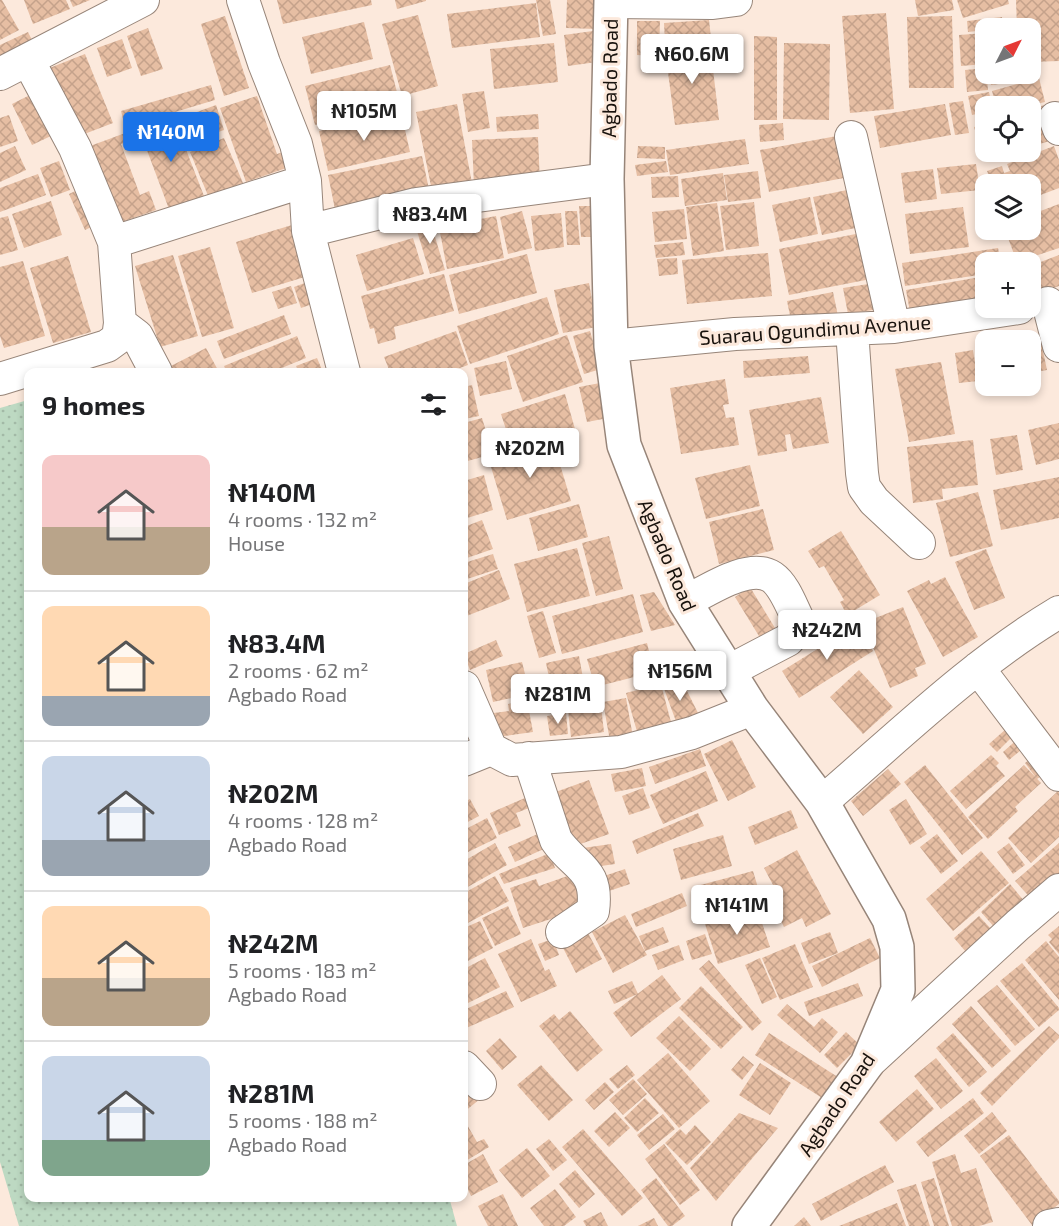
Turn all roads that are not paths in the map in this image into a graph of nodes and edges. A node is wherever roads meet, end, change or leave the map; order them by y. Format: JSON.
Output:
{"nodes":[{"id":1,"x":143,"y":0,"type":"edge"},
{"id":2,"x":243,"y":0,"type":"edge"},
{"id":3,"x":736,"y":0,"type":"edge"},
{"id":4,"x":611,"y":1,"type":"edge"},
{"id":5,"x":14,"y":67,"type":"edge"},
{"id":6,"x":851,"y":137,"type":"dead end"},
{"id":7,"x":607,"y":179,"type":"junction"},
{"id":8,"x":305,"y":181,"type":"junction"},
{"id":9,"x":308,"y":231,"type":"junction"},
{"id":10,"x":114,"y":242,"type":"junction"},
{"id":11,"x":1041,"y":308,"type":"edge"},
{"id":12,"x":975,"y":314,"type":"edge"},
{"id":13,"x":120,"y":323,"type":"junction"},
{"id":14,"x":894,"y":327,"type":"junction"},
{"id":15,"x":852,"y":330,"type":"junction"},
{"id":16,"x":611,"y":346,"type":"junction"},
{"id":17,"x":1059,"y":346,"type":"edge"},
{"id":18,"x":36,"y":368,"type":"edge"},
{"id":19,"x":154,"y":368,"type":"edge"},
{"id":20,"x":343,"y":368,"type":"edge"},
{"id":21,"x":24,"y":372,"type":"edge"},
{"id":22,"x":0,"y":379,"type":"edge"},
{"id":23,"x":919,"y":543,"type":"dead end"},
{"id":24,"x":685,"y":602,"type":"junction"},
{"id":25,"x":1059,"y":612,"type":"edge"},
{"id":26,"x":978,"y":668,"type":"junction"},
{"id":27,"x":729,"y":671,"type":"junction"},
{"id":28,"x":468,"y":708,"type":"edge"},
{"id":29,"x":752,"y":709,"type":"junction"},
{"id":30,"x":477,"y":755,"type":"edge"},
{"id":31,"x":529,"y":758,"type":"junction"},
{"id":32,"x":1059,"y":775,"type":"edge"},
{"id":33,"x":822,"y":802,"type":"junction"},
{"id":34,"x":1059,"y":890,"type":"edge"},
{"id":35,"x":562,"y":932,"type":"dead end"},
{"id":36,"x":867,"y":1065,"type":"junction"},
{"id":37,"x":1059,"y":1224,"type":"edge"},
{"id":38,"x":748,"y":1226,"type":"edge"},
{"id":39,"x":1049,"y":1226,"type":"edge"}],
"edges":[{"from":1,"to":5,"type":"street"},
{"from":2,"to":8,"type":"street"},
{"from":3,"to":4,"type":"street"},
{"from":4,"to":7,"type":"main road","name":"Agbado Road"},
{"from":5,"to":10,"type":"street"},
{"from":6,"to":14,"type":"street"},
{"from":7,"to":9,"type":"street"},
{"from":7,"to":16,"type":"main road","name":"Agbado Road"},
{"from":8,"to":9,"type":"street"},
{"from":8,"to":10,"type":"street"},
{"from":9,"to":20,"type":"street"},
{"from":10,"to":13,"type":"street"},
{"from":11,"to":17,"type":"street"},
{"from":12,"to":14,"type":"street","name":"Suarau Ogundimu Avenue"},
{"from":13,"to":18,"type":"street"},
{"from":13,"to":19,"type":"street"},
{"from":14,"to":15,"type":"street","name":"Suarau Ogundimu Avenue"},
{"from":15,"to":16,"type":"street","name":"Suarau Ogundimu Avenue"},
{"from":15,"to":23,"type":"street"},
{"from":16,"to":24,"type":"main road","name":"Agbado Road"},
{"from":21,"to":22,"type":"street"},
{"from":24,"to":27,"type":"main road","name":"Agbado Road"},
{"from":24,"to":27,"type":"street"},
{"from":25,"to":26,"type":"street"},
{"from":26,"to":32,"type":"street"},
{"from":26,"to":33,"type":"street"},
{"from":27,"to":29,"type":"main road","name":"Agbado Road"},
{"from":28,"to":30,"type":"street"},
{"from":29,"to":31,"type":"street"},
{"from":29,"to":33,"type":"main road","name":"Agbado Road"},
{"from":30,"to":31,"type":"street"},
{"from":31,"to":35,"type":"street"},
{"from":33,"to":36,"type":"main road","name":"Agbado Road"},
{"from":34,"to":36,"type":"street"},
{"from":36,"to":38,"type":"main road","name":"Agbado Road"},
{"from":37,"to":39,"type":"street"}]}
